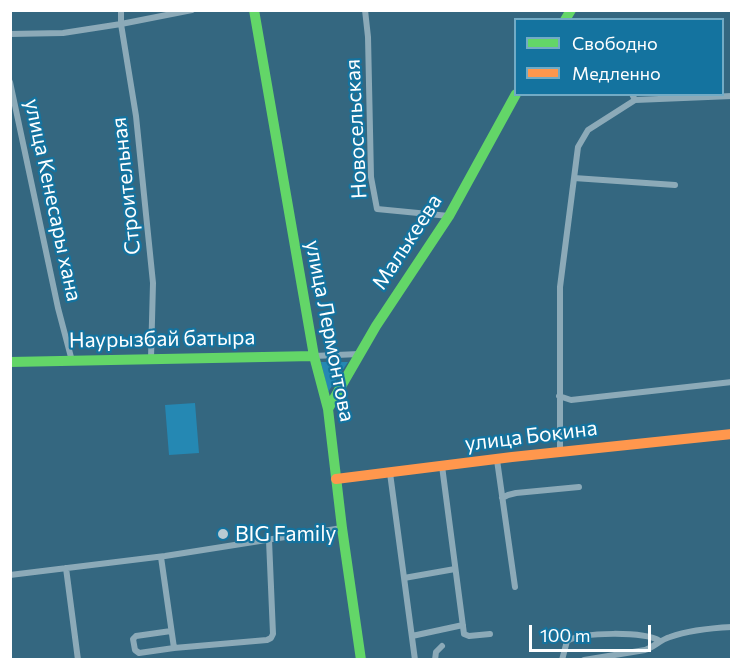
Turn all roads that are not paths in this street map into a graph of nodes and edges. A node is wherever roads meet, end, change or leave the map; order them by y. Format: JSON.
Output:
{"nodes":[{"id":1,"x":121,"y":10,"type":"edge"},
{"id":2,"x":192,"y":10,"type":"edge"},
{"id":3,"x":254,"y":10,"type":"edge"},
{"id":4,"x":365,"y":10,"type":"edge"},
{"id":5,"x":121,"y":24,"type":"junction"},
{"id":6,"x":10,"y":34,"type":"edge"},
{"id":7,"x":10,"y":82,"type":"edge"},
{"id":8,"x":515,"y":96,"type":"edge"},
{"id":9,"x":732,"y":96,"type":"edge"},
{"id":10,"x":634,"y":97,"type":"edge"},
{"id":11,"x":574,"y":178,"type":"junction"},
{"id":12,"x":675,"y":185,"type":"dead end"},
{"id":13,"x":449,"y":216,"type":"junction"},
{"id":14,"x":360,"y":354,"type":"junction"},
{"id":15,"x":314,"y":356,"type":"junction"},
{"id":16,"x":151,"y":358,"type":"junction"},
{"id":17,"x":72,"y":361,"type":"junction"},
{"id":18,"x":10,"y":363,"type":"edge"},
{"id":19,"x":732,"y":382,"type":"edge"},
{"id":20,"x":559,"y":396,"type":"junction"},
{"id":21,"x":328,"y":409,"type":"junction"},
{"id":22,"x":732,"y":434,"type":"edge"},
{"id":23,"x":560,"y":452,"type":"junction"},
{"id":24,"x":497,"y":460,"type":"junction"},
{"id":25,"x":442,"y":466,"type":"junction"},
{"id":26,"x":390,"y":473,"type":"junction"},
{"id":27,"x":336,"y":479,"type":"junction"},
{"id":28,"x":579,"y":487,"type":"dead end"},
{"id":29,"x":502,"y":498,"type":"junction"},
{"id":30,"x":342,"y":528,"type":"junction"},
{"id":31,"x":269,"y":540,"type":"junction"},
{"id":32,"x":161,"y":556,"type":"junction"},
{"id":33,"x":66,"y":568,"type":"junction"},
{"id":34,"x":455,"y":568,"type":"junction"},
{"id":35,"x":10,"y":575,"type":"edge"},
{"id":36,"x":404,"y":578,"type":"junction"},
{"id":37,"x":515,"y":587,"type":"dead end"},
{"id":38,"x":463,"y":625,"type":"junction"},
{"id":39,"x":732,"y":627,"type":"edge"},
{"id":40,"x":171,"y":631,"type":"junction"},
{"id":41,"x":490,"y":634,"type":"dead end"},
{"id":42,"x":412,"y":636,"type":"junction"},
{"id":43,"x":660,"y":641,"type":"junction"},
{"id":44,"x":442,"y":646,"type":"dead end"},
{"id":45,"x":174,"y":648,"type":"junction"},
{"id":46,"x":78,"y":660,"type":"edge"},
{"id":47,"x":361,"y":660,"type":"edge"},
{"id":48,"x":415,"y":660,"type":"edge"},
{"id":49,"x":435,"y":660,"type":"edge"},
{"id":50,"x":562,"y":660,"type":"edge"},
{"id":51,"x":584,"y":660,"type":"edge"}],
"edges":[{"from":1,"to":5,"type":"street","name":"Строительная"},
{"from":2,"to":5,"type":"street"},
{"from":3,"to":15,"type":"main road","name":"улица Лермонтова"},
{"from":4,"to":13,"type":"street","name":"Новосельская"},
{"from":5,"to":6,"type":"street"},
{"from":5,"to":16,"type":"street","name":"Строительная"},
{"from":7,"to":17,"type":"street","name":"улица Кенесары хана"},
{"from":8,"to":13,"type":"main road","name":"Малькеева"},
{"from":9,"to":10,"type":"street"},
{"from":10,"to":11,"type":"street"},
{"from":11,"to":12,"type":"street"},
{"from":11,"to":20,"type":"street"},
{"from":13,"to":14,"type":"main road","name":"Малькеева"},
{"from":14,"to":15,"type":"street"},
{"from":14,"to":21,"type":"main road","name":"Малькеева"},
{"from":15,"to":16,"type":"main road","name":"Наурызбай батыра"},
{"from":15,"to":21,"type":"main road","name":"улица Лермонтова"},
{"from":16,"to":17,"type":"main road","name":"Наурызбай батыра"},
{"from":17,"to":18,"type":"main road","name":"Наурызбай батыра"},
{"from":19,"to":20,"type":"street"},
{"from":20,"to":23,"type":"street"},
{"from":21,"to":27,"type":"main road","name":"улица Лермонтова"},
{"from":22,"to":23,"type":"main road","name":"улица Бокина"},
{"from":23,"to":24,"type":"main road","name":"улица Бокина"},
{"from":24,"to":25,"type":"main road","name":"улица Бокина"},
{"from":24,"to":29,"type":"street"},
{"from":25,"to":26,"type":"main road","name":"улица Бокина"},
{"from":25,"to":34,"type":"street"},
{"from":26,"to":27,"type":"main road","name":"улица Бокина"},
{"from":26,"to":36,"type":"street"},
{"from":27,"to":30,"type":"main road","name":"улица Лермонтова"},
{"from":28,"to":29,"type":"street"},
{"from":29,"to":37,"type":"street"},
{"from":30,"to":31,"type":"street"},
{"from":30,"to":47,"type":"main road","name":"улица Лермонтова"},
{"from":31,"to":32,"type":"street"},
{"from":31,"to":45,"type":"street"},
{"from":32,"to":33,"type":"street"},
{"from":32,"to":40,"type":"street"},
{"from":33,"to":35,"type":"street"},
{"from":33,"to":46,"type":"street"},
{"from":34,"to":36,"type":"street"},
{"from":34,"to":38,"type":"street"},
{"from":36,"to":42,"type":"street"},
{"from":38,"to":41,"type":"street"},
{"from":38,"to":42,"type":"street"},
{"from":39,"to":43,"type":"street"},
{"from":40,"to":45,"type":"street"},
{"from":40,"to":45,"type":"street"},
{"from":42,"to":48,"type":"street"},
{"from":43,"to":50,"type":"street"},
{"from":43,"to":51,"type":"street"},
{"from":44,"to":49,"type":"street"}]}
